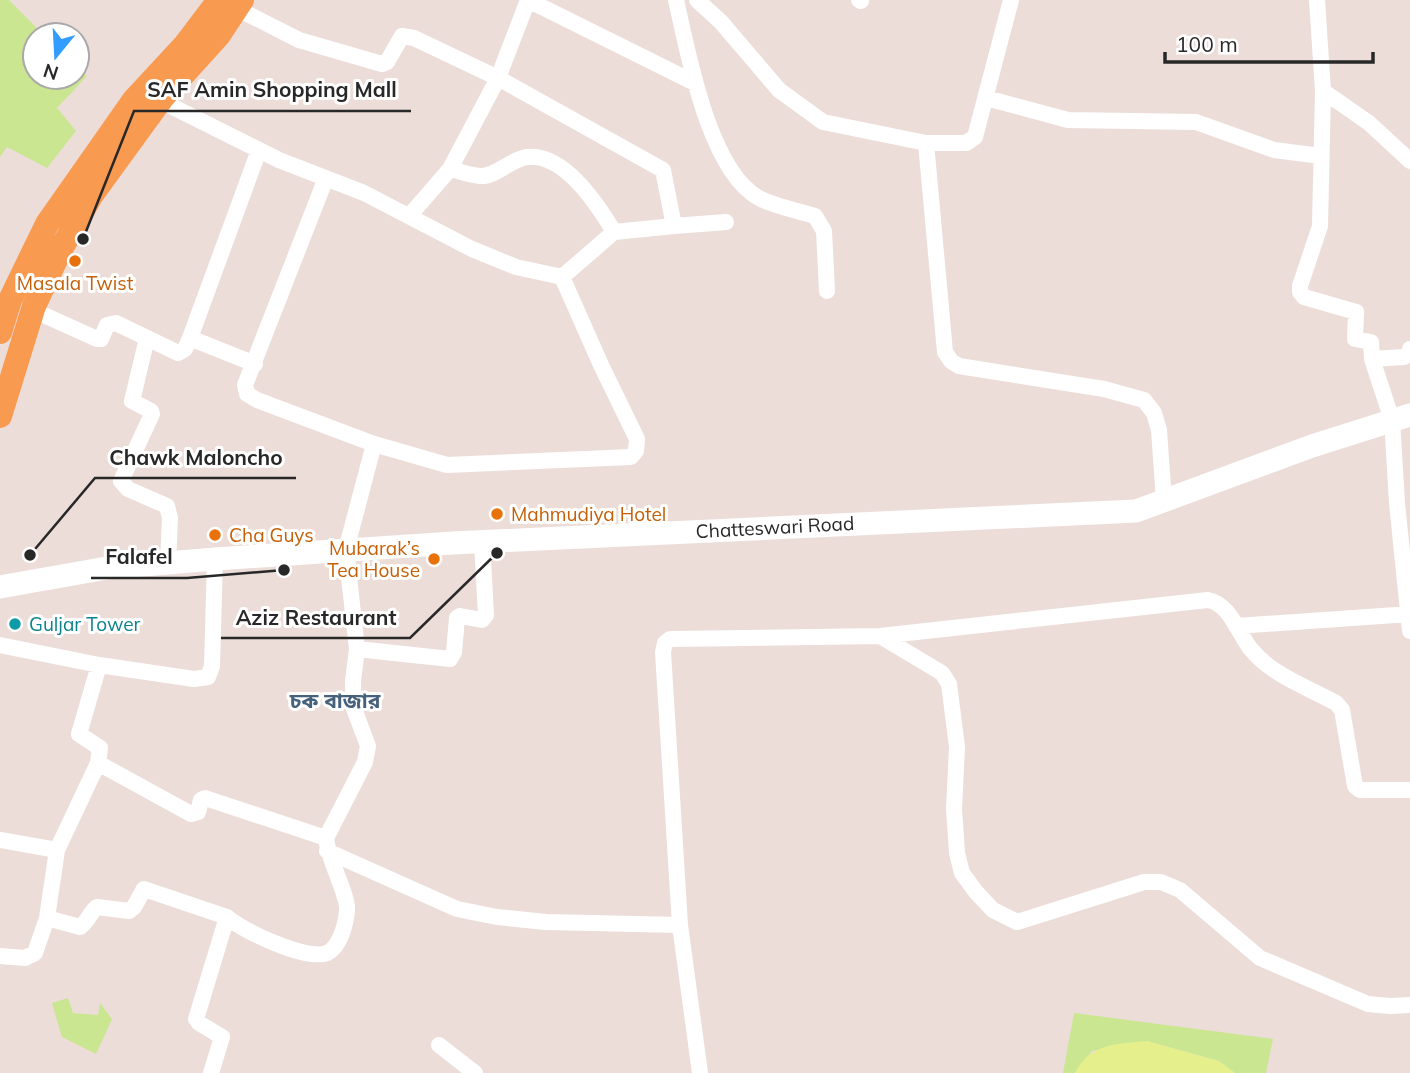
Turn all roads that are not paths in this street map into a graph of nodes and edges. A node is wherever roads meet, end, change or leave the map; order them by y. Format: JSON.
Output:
{"nodes":[{"id":1,"x":528,"y":0,"type":"edge"},
{"id":2,"x":676,"y":0,"type":"edge"},
{"id":3,"x":696,"y":0,"type":"edge"},
{"id":4,"x":1012,"y":0,"type":"edge"},
{"id":5,"x":1317,"y":0,"type":"edge"},
{"id":6,"x":232,"y":3,"type":"edge"},
{"id":7,"x":557,"y":6,"type":"edge"},
{"id":8,"x":498,"y":78,"type":"junction"},
{"id":9,"x":695,"y":83,"type":"junction"},
{"id":10,"x":155,"y":91,"type":"junction"},
{"id":11,"x":1323,"y":91,"type":"junction"},
{"id":12,"x":986,"y":98,"type":"junction"},
{"id":13,"x":926,"y":143,"type":"junction"},
{"id":14,"x":259,"y":150,"type":"junction"},
{"id":15,"x":1321,"y":156,"type":"junction"},
{"id":16,"x":1410,"y":161,"type":"edge"},
{"id":17,"x":450,"y":169,"type":"junction"},
{"id":18,"x":326,"y":178,"type":"junction"},
{"id":19,"x":410,"y":215,"type":"junction"},
{"id":20,"x":726,"y":222,"type":"dead end"},
{"id":21,"x":674,"y":226,"type":"junction"},
{"id":22,"x":614,"y":232,"type":"junction"},
{"id":23,"x":562,"y":276,"type":"junction"},
{"id":24,"x":827,"y":291,"type":"dead end"},
{"id":25,"x":5,"y":297,"type":"edge"},
{"id":26,"x":33,"y":307,"type":"junction"},
{"id":27,"x":0,"y":332,"type":"edge"},
{"id":28,"x":148,"y":338,"type":"junction"},
{"id":29,"x":190,"y":338,"type":"junction"},
{"id":30,"x":1410,"y":349,"type":"edge"},
{"id":31,"x":1372,"y":359,"type":"junction"},
{"id":32,"x":255,"y":364,"type":"junction"},
{"id":33,"x":0,"y":416,"type":"edge"},
{"id":34,"x":1401,"y":418,"type":"edge"},
{"id":35,"x":374,"y":444,"type":"junction"},
{"id":36,"x":1164,"y":501,"type":"junction"},
{"id":37,"x":1403,"y":503,"type":"edge"},
{"id":38,"x":482,"y":542,"type":"junction"},
{"id":39,"x":346,"y":550,"type":"junction"},
{"id":40,"x":215,"y":559,"type":"junction"},
{"id":41,"x":168,"y":563,"type":"junction"},
{"id":42,"x":0,"y":587,"type":"edge"},
{"id":43,"x":1410,"y":620,"type":"edge"},
{"id":44,"x":1236,"y":626,"type":"junction"},
{"id":45,"x":880,"y":636,"type":"junction"},
{"id":46,"x":0,"y":645,"type":"edge"},
{"id":47,"x":357,"y":649,"type":"junction"},
{"id":48,"x":99,"y":665,"type":"junction"},
{"id":49,"x":98,"y":763,"type":"junction"},
{"id":50,"x":1410,"y":790,"type":"edge"},
{"id":51,"x":0,"y":840,"type":"edge"},
{"id":52,"x":327,"y":845,"type":"junction"},
{"id":53,"x":57,"y":850,"type":"junction"},
{"id":54,"x":227,"y":917,"type":"junction"},
{"id":55,"x":47,"y":918,"type":"junction"},
{"id":56,"x":680,"y":925,"type":"junction"},
{"id":57,"x":0,"y":956,"type":"edge"},
{"id":58,"x":1410,"y":1005,"type":"edge"},
{"id":59,"x":439,"y":1045,"type":"dead end"},
{"id":60,"x":211,"y":1073,"type":"edge"},
{"id":61,"x":475,"y":1073,"type":"edge"},
{"id":62,"x":700,"y":1073,"type":"edge"}],
"edges":[{"from":1,"to":7,"type":"street"},
{"from":1,"to":8,"type":"street"},
{"from":2,"to":9,"type":"street"},
{"from":3,"to":13,"type":"street"},
{"from":4,"to":12,"type":"street"},
{"from":5,"to":11,"type":"street"},
{"from":6,"to":8,"type":"street"},
{"from":6,"to":10,"type":"main road"},
{"from":7,"to":9,"type":"street"},
{"from":8,"to":17,"type":"street"},
{"from":8,"to":21,"type":"street"},
{"from":9,"to":24,"type":"street"},
{"from":10,"to":14,"type":"street"},
{"from":10,"to":25,"type":"main road"},
{"from":10,"to":26,"type":"main road"},
{"from":11,"to":15,"type":"street"},
{"from":11,"to":16,"type":"street"},
{"from":12,"to":13,"type":"street"},
{"from":12,"to":15,"type":"street"},
{"from":13,"to":36,"type":"street"},
{"from":14,"to":18,"type":"street"},
{"from":14,"to":29,"type":"street"},
{"from":15,"to":31,"type":"street"},
{"from":17,"to":19,"type":"street"},
{"from":17,"to":22,"type":"street"},
{"from":18,"to":19,"type":"street"},
{"from":18,"to":32,"type":"street"},
{"from":19,"to":23,"type":"street"},
{"from":20,"to":21,"type":"street"},
{"from":21,"to":22,"type":"street"},
{"from":22,"to":23,"type":"street"},
{"from":23,"to":35,"type":"street"},
{"from":25,"to":27,"type":"main road"},
{"from":26,"to":28,"type":"street"},
{"from":26,"to":33,"type":"main road"},
{"from":28,"to":29,"type":"street"},
{"from":28,"to":41,"type":"street"},
{"from":29,"to":32,"type":"street"},
{"from":30,"to":31,"type":"street"},
{"from":31,"to":34,"type":"street"},
{"from":32,"to":35,"type":"street"},
{"from":34,"to":36,"type":"main road","name":"Chatteswari Road"},
{"from":34,"to":37,"type":"street"},
{"from":35,"to":39,"type":"street"},
{"from":36,"to":38,"type":"main road","name":"Chatteswari Road"},
{"from":37,"to":43,"type":"street"},
{"from":38,"to":39,"type":"main road","name":"Chatteswari Road"},
{"from":38,"to":47,"type":"street"},
{"from":39,"to":40,"type":"main road","name":"Chatteswari Road"},
{"from":39,"to":47,"type":"street"},
{"from":40,"to":41,"type":"main road","name":"Chatteswari Road"},
{"from":40,"to":48,"type":"street"},
{"from":41,"to":42,"type":"main road","name":"Chatteswari Road"},
{"from":43,"to":44,"type":"street"},
{"from":44,"to":45,"type":"street"},
{"from":44,"to":50,"type":"street"},
{"from":45,"to":56,"type":"street"},
{"from":45,"to":58,"type":"street"},
{"from":46,"to":48,"type":"street"},
{"from":47,"to":52,"type":"street"},
{"from":48,"to":49,"type":"street"},
{"from":49,"to":52,"type":"street"},
{"from":49,"to":53,"type":"street"},
{"from":51,"to":53,"type":"street"},
{"from":52,"to":54,"type":"street"},
{"from":52,"to":56,"type":"street"},
{"from":53,"to":55,"type":"street"},
{"from":54,"to":55,"type":"street"},
{"from":54,"to":60,"type":"street"},
{"from":55,"to":57,"type":"street"},
{"from":56,"to":62,"type":"street"},
{"from":59,"to":61,"type":"street"}]}
